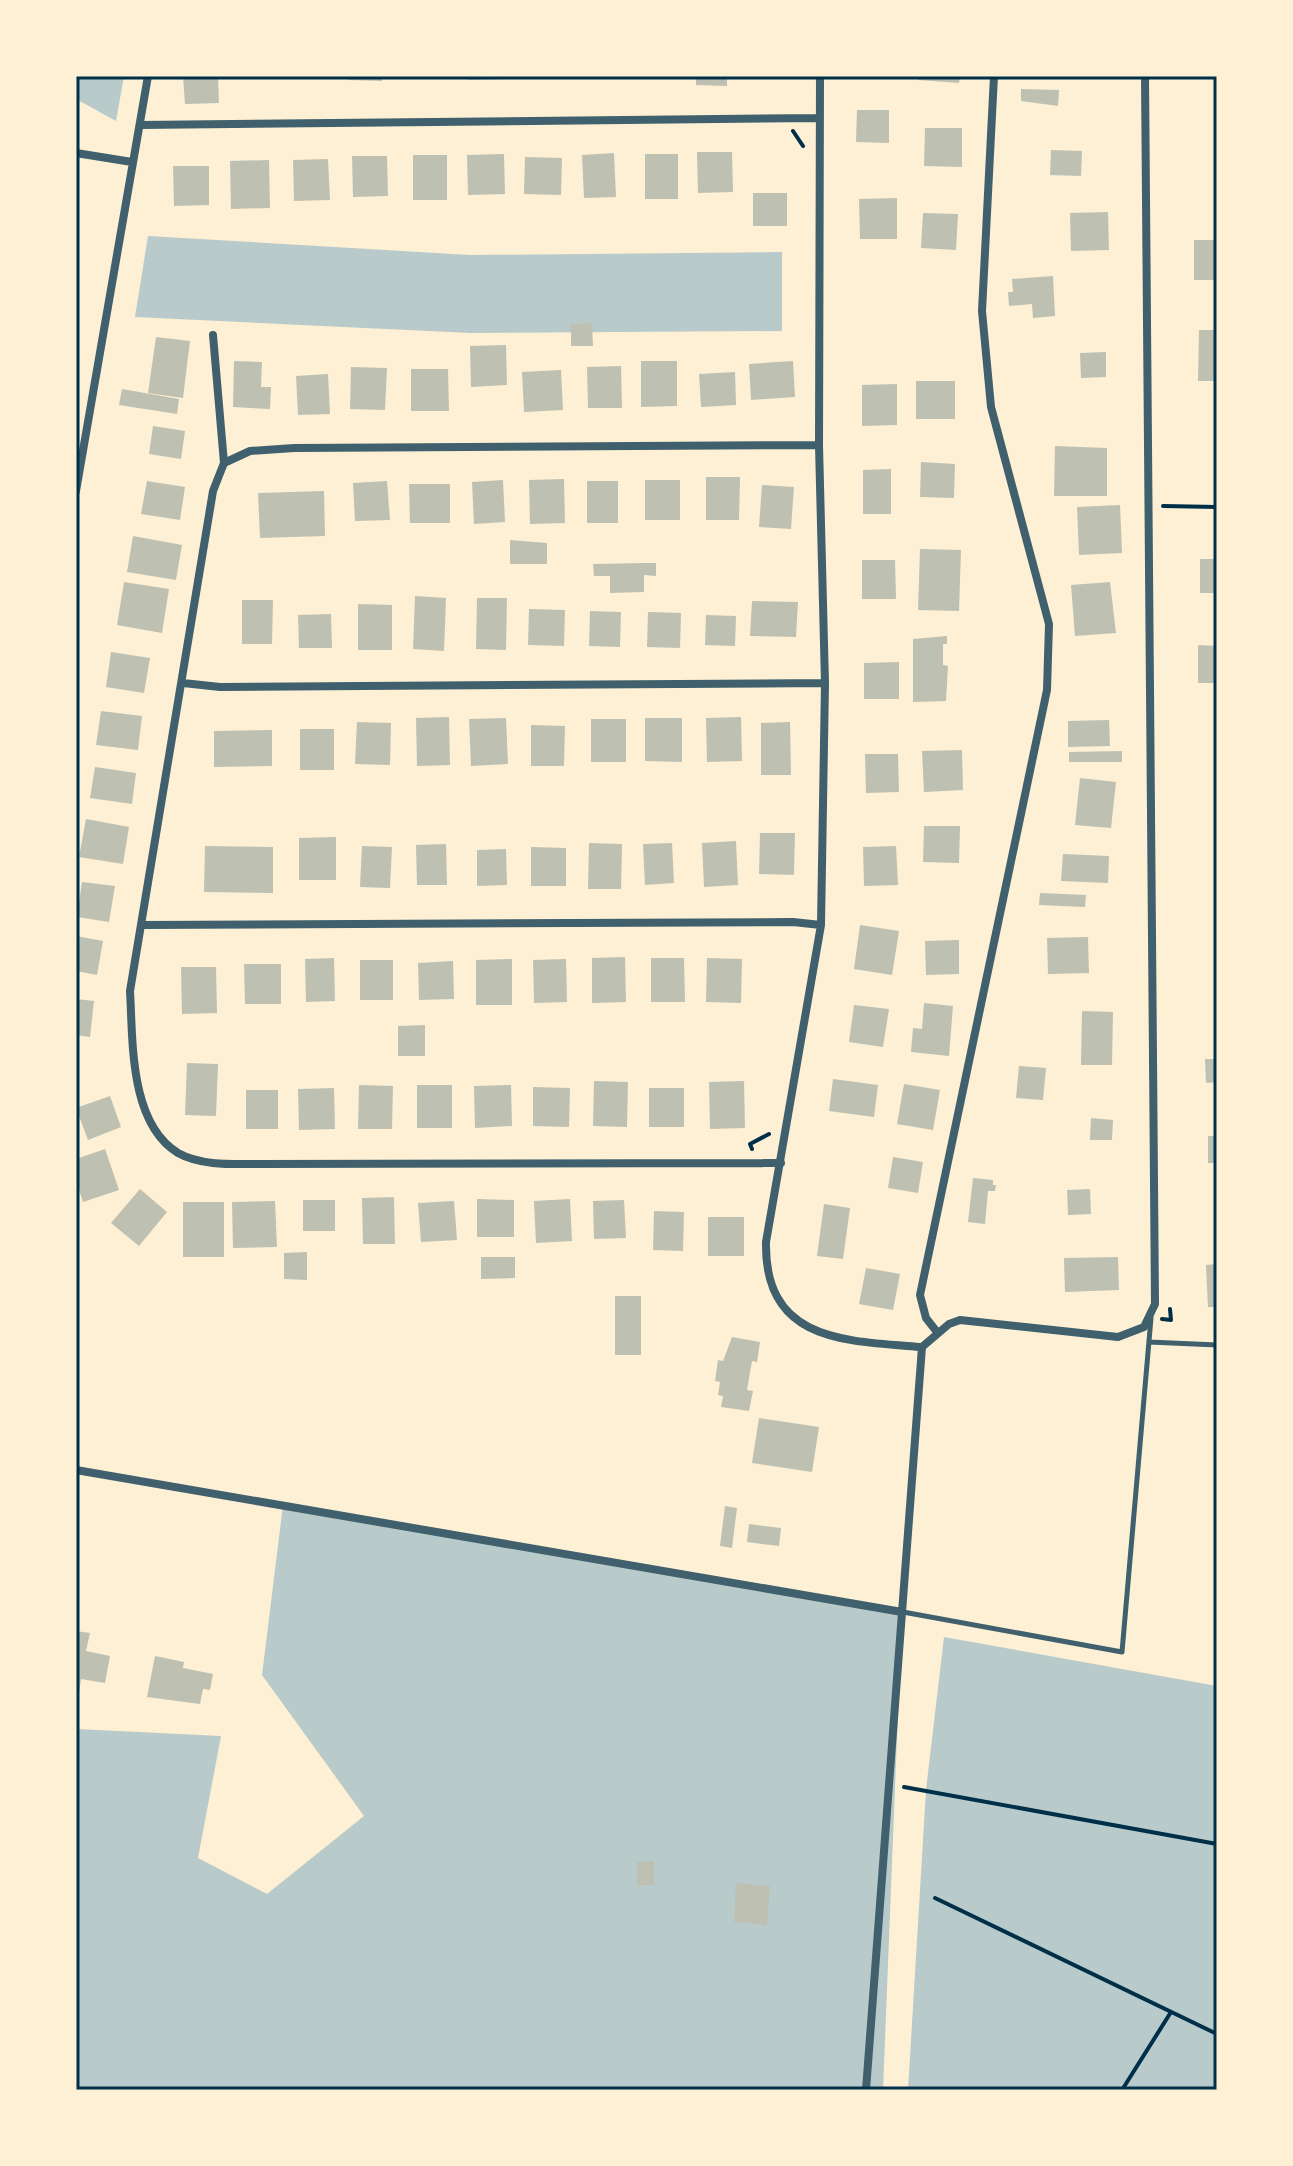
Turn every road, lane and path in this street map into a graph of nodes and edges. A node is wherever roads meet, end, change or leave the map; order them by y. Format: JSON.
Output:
{"nodes":[{"id":1,"x":148,"y":76,"type":"edge"},
{"id":2,"x":820,"y":76,"type":"edge"},
{"id":3,"x":994,"y":76,"type":"edge"},
{"id":4,"x":1145,"y":76,"type":"edge"},
{"id":5,"x":820,"y":118,"type":"junction"},
{"id":6,"x":791,"y":120,"type":"junction"},
{"id":7,"x":140,"y":125,"type":"junction"},
{"id":8,"x":807,"y":151,"type":"dead end"},
{"id":9,"x":76,"y":153,"type":"edge"},
{"id":10,"x":132,"y":162,"type":"junction"},
{"id":11,"x":213,"y":335,"type":"dead end"},
{"id":12,"x":76,"y":413,"type":"edge"},
{"id":13,"x":89,"y":415,"type":"junction"},
{"id":14,"x":819,"y":445,"type":"junction"},
{"id":15,"x":224,"y":463,"type":"junction"},
{"id":16,"x":76,"y":491,"type":"edge"},
{"id":17,"x":1162,"y":506,"type":"dead end"},
{"id":18,"x":1217,"y":507,"type":"edge"},
{"id":19,"x":183,"y":683,"type":"junction"},
{"id":20,"x":825,"y":683,"type":"junction"},
{"id":21,"x":143,"y":925,"type":"junction"},
{"id":22,"x":821,"y":925,"type":"junction"},
{"id":23,"x":772,"y":1124,"type":"dead end"},
{"id":24,"x":757,"y":1162,"type":"junction"},
{"id":25,"x":781,"y":1163,"type":"junction"},
{"id":26,"x":1151,"y":1318,"type":"junction"},
{"id":27,"x":937,"y":1332,"type":"junction"},
{"id":28,"x":1149,"y":1342,"type":"junction"},
{"id":29,"x":1217,"y":1345,"type":"edge"},
{"id":30,"x":922,"y":1347,"type":"junction"},
{"id":31,"x":76,"y":1470,"type":"edge"},
{"id":32,"x":902,"y":1612,"type":"junction"},
{"id":33,"x":890,"y":1785,"type":"junction"},
{"id":34,"x":1217,"y":1844,"type":"edge"},
{"id":35,"x":935,"y":1898,"type":"dead end"},
{"id":36,"x":1171,"y":2012,"type":"junction"},
{"id":37,"x":1217,"y":2034,"type":"edge"},
{"id":38,"x":866,"y":2090,"type":"edge"},
{"id":39,"x":1122,"y":2090,"type":"edge"}],
"edges":[{"from":1,"to":7,"type":"street"},
{"from":2,"to":5,"type":"street"},
{"from":3,"to":27,"type":"street"},
{"from":4,"to":26,"type":"street"},
{"from":5,"to":6,"type":"street"},
{"from":5,"to":14,"type":"street"},
{"from":6,"to":7,"type":"street"},
{"from":6,"to":8,"type":"path"},
{"from":7,"to":10,"type":"street"},
{"from":9,"to":10,"type":"street"},
{"from":10,"to":13,"type":"street"},
{"from":11,"to":15,"type":"street"},
{"from":12,"to":13,"type":"street"},
{"from":13,"to":16,"type":"street"},
{"from":14,"to":15,"type":"street"},
{"from":14,"to":20,"type":"street"},
{"from":15,"to":19,"type":"street"},
{"from":17,"to":18,"type":"path"},
{"from":19,"to":20,"type":"street"},
{"from":19,"to":21,"type":"street"},
{"from":20,"to":22,"type":"street"},
{"from":21,"to":22,"type":"street"},
{"from":21,"to":24,"type":"street"},
{"from":22,"to":25,"type":"street"},
{"from":23,"to":24,"type":"path"},
{"from":24,"to":25,"type":"street"},
{"from":25,"to":30,"type":"street"},
{"from":26,"to":27,"type":"street"},
{"from":26,"to":28,"type":"lane"},
{"from":27,"to":30,"type":"street"},
{"from":28,"to":29,"type":"lane"},
{"from":28,"to":32,"type":"lane"},
{"from":30,"to":32,"type":"street"},
{"from":31,"to":32,"type":"street"},
{"from":32,"to":33,"type":"street"},
{"from":33,"to":34,"type":"path"},
{"from":33,"to":38,"type":"street"},
{"from":35,"to":36,"type":"path"},
{"from":36,"to":37,"type":"path"},
{"from":36,"to":39,"type":"path"}]}
